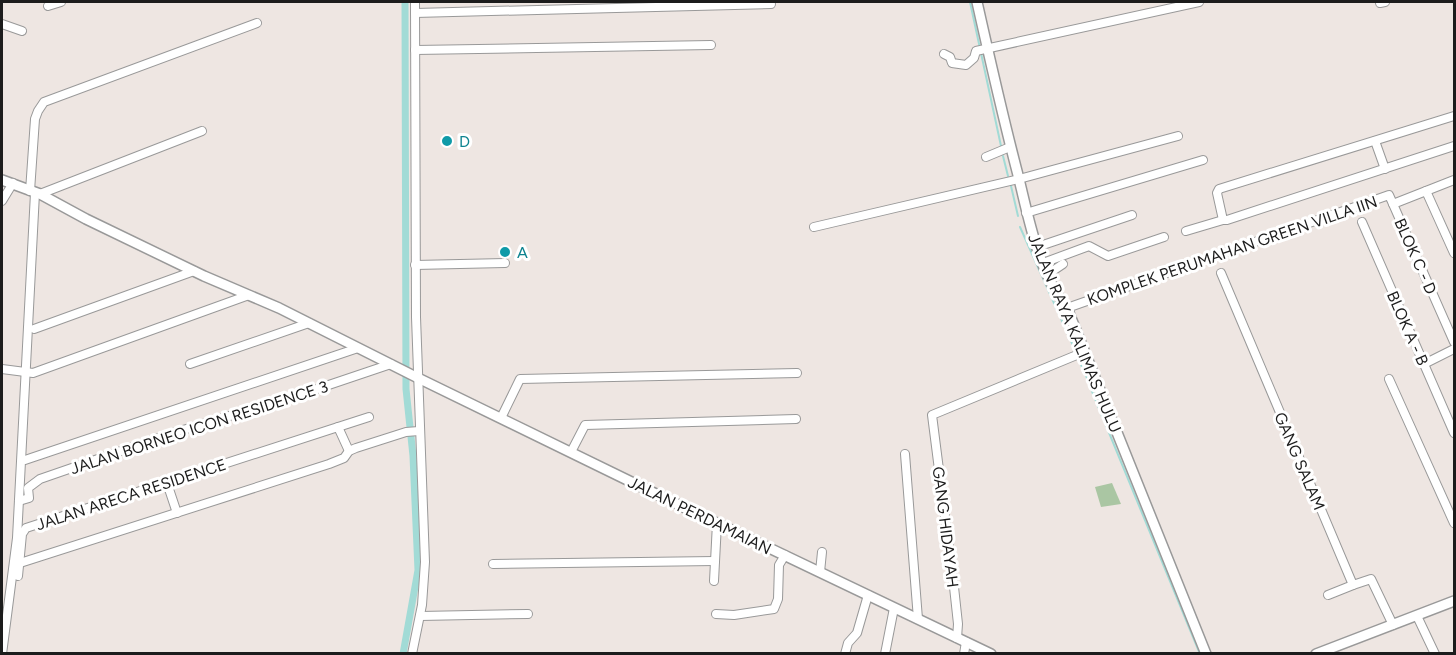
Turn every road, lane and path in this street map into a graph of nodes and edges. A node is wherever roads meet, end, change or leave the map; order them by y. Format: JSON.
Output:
{"nodes":[{"id":1,"x":61,"y":2,"type":"edge"},
{"id":2,"x":415,"y":2,"type":"edge"},
{"id":3,"x":977,"y":2,"type":"edge"},
{"id":4,"x":1199,"y":2,"type":"edge"},
{"id":5,"x":771,"y":4,"type":"dead end"},
{"id":6,"x":48,"y":6,"type":"dead end"},
{"id":7,"x":415,"y":13,"type":"junction"},
{"id":8,"x":257,"y":23,"type":"dead end"},
{"id":9,"x":2,"y":24,"type":"edge"},
{"id":10,"x":22,"y":31,"type":"dead end"},
{"id":11,"x":711,"y":45,"type":"dead end"},
{"id":12,"x":416,"y":50,"type":"junction"},
{"id":13,"x":984,"y":50,"type":"junction"},
{"id":14,"x":944,"y":54,"type":"dead end"},
{"id":15,"x":1455,"y":116,"type":"edge"},
{"id":16,"x":202,"y":132,"type":"dead end"},
{"id":17,"x":1178,"y":136,"type":"dead end"},
{"id":18,"x":1375,"y":141,"type":"junction"},
{"id":19,"x":1455,"y":146,"type":"edge"},
{"id":20,"x":1010,"y":147,"type":"junction"},
{"id":21,"x":986,"y":157,"type":"dead end"},
{"id":22,"x":1203,"y":160,"type":"dead end"},
{"id":23,"x":1385,"y":169,"type":"junction"},
{"id":24,"x":1019,"y":179,"type":"junction"},
{"id":25,"x":2,"y":180,"type":"edge"},
{"id":26,"x":1455,"y":180,"type":"edge"},
{"id":27,"x":7,"y":191,"type":"edge"},
{"id":28,"x":1426,"y":191,"type":"junction"},
{"id":29,"x":35,"y":193,"type":"junction"},
{"id":30,"x":1394,"y":203,"type":"junction"},
{"id":31,"x":1026,"y":213,"type":"junction"},
{"id":32,"x":1132,"y":215,"type":"dead end"},
{"id":33,"x":1222,"y":220,"type":"junction"},
{"id":34,"x":1362,"y":222,"type":"dead end"},
{"id":35,"x":814,"y":227,"type":"dead end"},
{"id":36,"x":1186,"y":231,"type":"dead end"},
{"id":37,"x":1164,"y":237,"type":"dead end"},
{"id":38,"x":1037,"y":247,"type":"junction"},
{"id":39,"x":1455,"y":253,"type":"edge"},
{"id":40,"x":505,"y":263,"type":"dead end"},
{"id":41,"x":1043,"y":263,"type":"junction"},
{"id":42,"x":1064,"y":264,"type":"dead end"},
{"id":43,"x":415,"y":265,"type":"junction"},
{"id":44,"x":194,"y":271,"type":"junction"},
{"id":45,"x":1221,"y":273,"type":"dead end"},
{"id":46,"x":1048,"y":274,"type":"junction"},
{"id":47,"x":249,"y":295,"type":"junction"},
{"id":48,"x":1066,"y":308,"type":"junction"},
{"id":49,"x":309,"y":323,"type":"junction"},
{"id":50,"x":34,"y":329,"type":"dead end"},
{"id":51,"x":1455,"y":342,"type":"edge"},
{"id":52,"x":358,"y":348,"type":"junction"},
{"id":53,"x":1455,"y":349,"type":"edge"},
{"id":54,"x":1084,"y":352,"type":"junction"},
{"id":55,"x":190,"y":364,"type":"dead end"},
{"id":56,"x":391,"y":364,"type":"junction"},
{"id":57,"x":1424,"y":364,"type":"junction"},
{"id":58,"x":2,"y":369,"type":"edge"},
{"id":59,"x":25,"y":373,"type":"junction"},
{"id":60,"x":797,"y":373,"type":"dead end"},
{"id":61,"x":410,"y":374,"type":"junction"},
{"id":62,"x":1389,"y":379,"type":"dead end"},
{"id":63,"x":369,"y":417,"type":"dead end"},
{"id":64,"x":501,"y":418,"type":"junction"},
{"id":65,"x":796,"y":418,"type":"dead end"},
{"id":66,"x":338,"y":427,"type":"junction"},
{"id":67,"x":412,"y":432,"type":"junction"},
{"id":68,"x":1455,"y":433,"type":"edge"},
{"id":69,"x":349,"y":451,"type":"junction"},
{"id":70,"x":571,"y":452,"type":"junction"},
{"id":71,"x":905,"y":454,"type":"dead end"},
{"id":72,"x":25,"y":460,"type":"dead end"},
{"id":73,"x":167,"y":483,"type":"junction"},
{"id":74,"x":19,"y":501,"type":"junction"},
{"id":75,"x":177,"y":513,"type":"junction"},
{"id":76,"x":717,"y":523,"type":"junction"},
{"id":77,"x":1455,"y":523,"type":"edge"},
{"id":78,"x":822,"y":552,"type":"dead end"},
{"id":79,"x":785,"y":555,"type":"junction"},
{"id":80,"x":715,"y":561,"type":"junction"},
{"id":81,"x":20,"y":563,"type":"junction"},
{"id":82,"x":493,"y":564,"type":"dead end"},
{"id":83,"x":820,"y":572,"type":"junction"},
{"id":84,"x":18,"y":576,"type":"dead end"},
{"id":85,"x":714,"y":581,"type":"dead end"},
{"id":86,"x":1353,"y":585,"type":"junction"},
{"id":87,"x":1328,"y":595,"type":"dead end"},
{"id":88,"x":868,"y":596,"type":"junction"},
{"id":89,"x":1455,"y":601,"type":"edge"},
{"id":90,"x":894,"y":608,"type":"junction"},
{"id":91,"x":528,"y":614,"type":"dead end"},
{"id":92,"x":716,"y":614,"type":"dead end"},
{"id":93,"x":420,"y":616,"type":"junction"},
{"id":94,"x":1417,"y":616,"type":"junction"},
{"id":95,"x":918,"y":619,"type":"junction"},
{"id":96,"x":1393,"y":625,"type":"junction"},
{"id":97,"x":962,"y":640,"type":"junction"},
{"id":98,"x":2,"y":654,"type":"edge"},
{"id":99,"x":412,"y":654,"type":"edge"},
{"id":100,"x":845,"y":654,"type":"edge"},
{"id":101,"x":885,"y":654,"type":"edge"},
{"id":102,"x":964,"y":654,"type":"edge"},
{"id":103,"x":991,"y":654,"type":"edge"},
{"id":104,"x":1206,"y":654,"type":"edge"},
{"id":105,"x":1316,"y":654,"type":"edge"},
{"id":106,"x":1435,"y":654,"type":"edge"}],
"edges":[{"from":1,"to":6,"type":"street"},
{"from":2,"to":7,"type":"street"},
{"from":3,"to":13,"type":"street","name":"JALAN RAYA KALIMAS HULU"},
{"from":4,"to":13,"type":"street"},
{"from":5,"to":7,"type":"street"},
{"from":7,"to":12,"type":"street"},
{"from":8,"to":29,"type":"street"},
{"from":9,"to":10,"type":"street"},
{"from":11,"to":12,"type":"street"},
{"from":12,"to":43,"type":"street"},
{"from":13,"to":14,"type":"street"},
{"from":13,"to":20,"type":"street","name":"JALAN RAYA KALIMAS HULU"},
{"from":15,"to":18,"type":"street"},
{"from":16,"to":29,"type":"street"},
{"from":17,"to":24,"type":"street"},
{"from":18,"to":23,"type":"street"},
{"from":18,"to":33,"type":"street"},
{"from":19,"to":23,"type":"street"},
{"from":20,"to":21,"type":"street"},
{"from":20,"to":24,"type":"street","name":"JALAN RAYA KALIMAS HULU"},
{"from":22,"to":31,"type":"street"},
{"from":23,"to":33,"type":"street"},
{"from":24,"to":31,"type":"street","name":"JALAN RAYA KALIMAS HULU"},
{"from":24,"to":35,"type":"street"},
{"from":25,"to":27,"type":"street","name":"JALAN PERDAMAIAN"},
{"from":26,"to":28,"type":"street"},
{"from":27,"to":29,"type":"street","name":"JALAN PERDAMAIAN"},
{"from":28,"to":30,"type":"street"},
{"from":28,"to":39,"type":"street"},
{"from":29,"to":44,"type":"street","name":"JALAN PERDAMAIAN"},
{"from":29,"to":59,"type":"street"},
{"from":30,"to":48,"type":"street","name":"KOMPLEK PERUMAHAN GREEN VILLA IIN"},
{"from":30,"to":51,"type":"street","name":"BLOK C - D"},
{"from":31,"to":38,"type":"street","name":"JALAN RAYA KALIMAS HULU"},
{"from":32,"to":38,"type":"street"},
{"from":33,"to":36,"type":"street"},
{"from":34,"to":57,"type":"street","name":"BLOK A - B"},
{"from":37,"to":41,"type":"street"},
{"from":38,"to":41,"type":"street","name":"JALAN RAYA KALIMAS HULU"},
{"from":40,"to":43,"type":"street"},
{"from":41,"to":46,"type":"street","name":"JALAN RAYA KALIMAS HULU"},
{"from":42,"to":46,"type":"street"},
{"from":43,"to":61,"type":"street"},
{"from":44,"to":47,"type":"street","name":"JALAN PERDAMAIAN"},
{"from":44,"to":50,"type":"street"},
{"from":45,"to":86,"type":"street","name":"GANG SALAM"},
{"from":46,"to":48,"type":"street","name":"JALAN RAYA KALIMAS HULU"},
{"from":47,"to":49,"type":"street","name":"JALAN PERDAMAIAN"},
{"from":47,"to":59,"type":"street"},
{"from":48,"to":54,"type":"street","name":"JALAN RAYA KALIMAS HULU"},
{"from":49,"to":52,"type":"street","name":"JALAN PERDAMAIAN"},
{"from":49,"to":55,"type":"street"},
{"from":52,"to":56,"type":"street","name":"JALAN PERDAMAIAN"},
{"from":52,"to":72,"type":"street","name":"JALAN BORNEO ICON RESIDENCE 3"},
{"from":53,"to":57,"type":"street"},
{"from":54,"to":97,"type":"street","name":"GANG HIDAYAH"},
{"from":54,"to":104,"type":"street","name":"JALAN RAYA KALIMAS HULU"},
{"from":56,"to":61,"type":"street","name":"JALAN PERDAMAIAN"},
{"from":56,"to":74,"type":"street","name":"JALAN BORNEO ICON RESIDENCE 3"},
{"from":57,"to":68,"type":"street","name":"BLOK A - B"},
{"from":58,"to":59,"type":"street"},
{"from":59,"to":74,"type":"street"},
{"from":60,"to":64,"type":"street"},
{"from":61,"to":64,"type":"street","name":"JALAN PERDAMAIAN"},
{"from":61,"to":67,"type":"street"},
{"from":62,"to":77,"type":"street"},
{"from":63,"to":66,"type":"street","name":"JALAN ARECA RESIDENCE"},
{"from":64,"to":70,"type":"street","name":"JALAN PERDAMAIAN"},
{"from":65,"to":70,"type":"street"},
{"from":66,"to":69,"type":"street"},
{"from":66,"to":73,"type":"street","name":"JALAN ARECA RESIDENCE"},
{"from":67,"to":69,"type":"street","name":"JALAN ARECA RESIDENCE"},
{"from":67,"to":93,"type":"street"},
{"from":69,"to":75,"type":"street","name":"JALAN ARECA RESIDENCE"},
{"from":70,"to":76,"type":"street","name":"JALAN PERDAMAIAN"},
{"from":71,"to":95,"type":"street"},
{"from":73,"to":75,"type":"street"},
{"from":73,"to":81,"type":"street","name":"JALAN ARECA RESIDENCE"},
{"from":74,"to":98,"type":"street"},
{"from":75,"to":81,"type":"street","name":"JALAN ARECA RESIDENCE"},
{"from":76,"to":79,"type":"street","name":"JALAN PERDAMAIAN"},
{"from":76,"to":80,"type":"street"},
{"from":78,"to":83,"type":"street"},
{"from":79,"to":83,"type":"street","name":"JALAN PERDAMAIAN"},
{"from":79,"to":92,"type":"street"},
{"from":80,"to":82,"type":"street"},
{"from":80,"to":85,"type":"street"},
{"from":81,"to":84,"type":"street"},
{"from":83,"to":88,"type":"street","name":"JALAN PERDAMAIAN"},
{"from":86,"to":87,"type":"street"},
{"from":86,"to":96,"type":"street"},
{"from":88,"to":90,"type":"street","name":"JALAN PERDAMAIAN"},
{"from":88,"to":100,"type":"street"},
{"from":89,"to":94,"type":"street"},
{"from":90,"to":95,"type":"street","name":"JALAN PERDAMAIAN"},
{"from":90,"to":101,"type":"street"},
{"from":91,"to":93,"type":"street"},
{"from":93,"to":99,"type":"street"},
{"from":94,"to":96,"type":"street"},
{"from":94,"to":106,"type":"street"},
{"from":95,"to":97,"type":"street","name":"JALAN PERDAMAIAN"},
{"from":96,"to":105,"type":"street"},
{"from":97,"to":102,"type":"street","name":"GANG HIDAYAH"},
{"from":97,"to":103,"type":"street","name":"JALAN PERDAMAIAN"}]}
